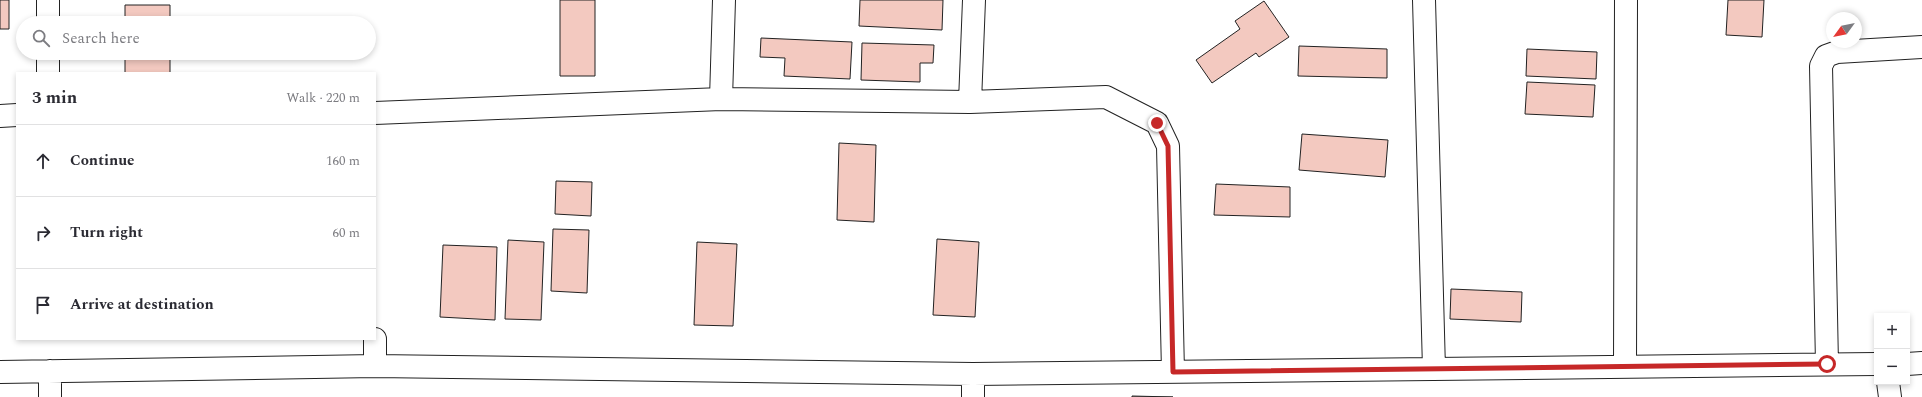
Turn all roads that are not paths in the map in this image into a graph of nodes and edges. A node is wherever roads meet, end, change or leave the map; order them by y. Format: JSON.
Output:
{"nodes":[{"id":1,"x":48,"y":0,"type":"edge"},
{"id":2,"x":724,"y":0,"type":"edge"},
{"id":3,"x":974,"y":0,"type":"edge"},
{"id":4,"x":1424,"y":0,"type":"edge"},
{"id":5,"x":1626,"y":0,"type":"edge"},
{"id":6,"x":48,"y":16,"type":"edge"},
{"id":7,"x":1922,"y":47,"type":"edge"},
{"id":8,"x":48,"y":60,"type":"edge"},
{"id":9,"x":48,"y":72,"type":"edge"},
{"id":10,"x":721,"y":99,"type":"junction"},
{"id":11,"x":970,"y":102,"type":"junction"},
{"id":12,"x":376,"y":113,"type":"edge"},
{"id":13,"x":16,"y":115,"type":"edge"},
{"id":14,"x":0,"y":116,"type":"edge"},
{"id":15,"x":374,"y":340,"type":"edge"},
{"id":16,"x":1922,"y":363,"type":"edge"},
{"id":17,"x":1827,"y":364,"type":"junction"},
{"id":18,"x":1874,"y":364,"type":"edge"},
{"id":19,"x":1910,"y":364,"type":"edge"},
{"id":20,"x":375,"y":366,"type":"junction"},
{"id":21,"x":1624,"y":367,"type":"junction"},
{"id":22,"x":1434,"y":369,"type":"junction"},
{"id":23,"x":50,"y":371,"type":"junction"},
{"id":24,"x":0,"y":372,"type":"edge"},
{"id":25,"x":1173,"y":372,"type":"junction"},
{"id":26,"x":973,"y":374,"type":"junction"},
{"id":27,"x":1888,"y":385,"type":"edge"},
{"id":28,"x":50,"y":397,"type":"edge"},
{"id":29,"x":972,"y":397,"type":"edge"},
{"id":30,"x":1890,"y":397,"type":"edge"}],
"edges":[{"from":1,"to":6,"type":"street"},
{"from":2,"to":10,"type":"street"},
{"from":3,"to":11,"type":"street"},
{"from":4,"to":22,"type":"street"},
{"from":5,"to":21,"type":"street"},
{"from":7,"to":17,"type":"street"},
{"from":8,"to":9,"type":"street"},
{"from":10,"to":11,"type":"street"},
{"from":10,"to":12,"type":"street"},
{"from":11,"to":25,"type":"street"},
{"from":13,"to":14,"type":"street"},
{"from":15,"to":20,"type":"street"},
{"from":16,"to":19,"type":"street"},
{"from":17,"to":18,"type":"street"},
{"from":17,"to":21,"type":"street"},
{"from":20,"to":23,"type":"street"},
{"from":20,"to":26,"type":"street"},
{"from":21,"to":22,"type":"street"},
{"from":22,"to":25,"type":"street"},
{"from":23,"to":24,"type":"street"},
{"from":23,"to":28,"type":"street"},
{"from":25,"to":26,"type":"street"},
{"from":26,"to":29,"type":"street"},
{"from":27,"to":30,"type":"street"}]}
